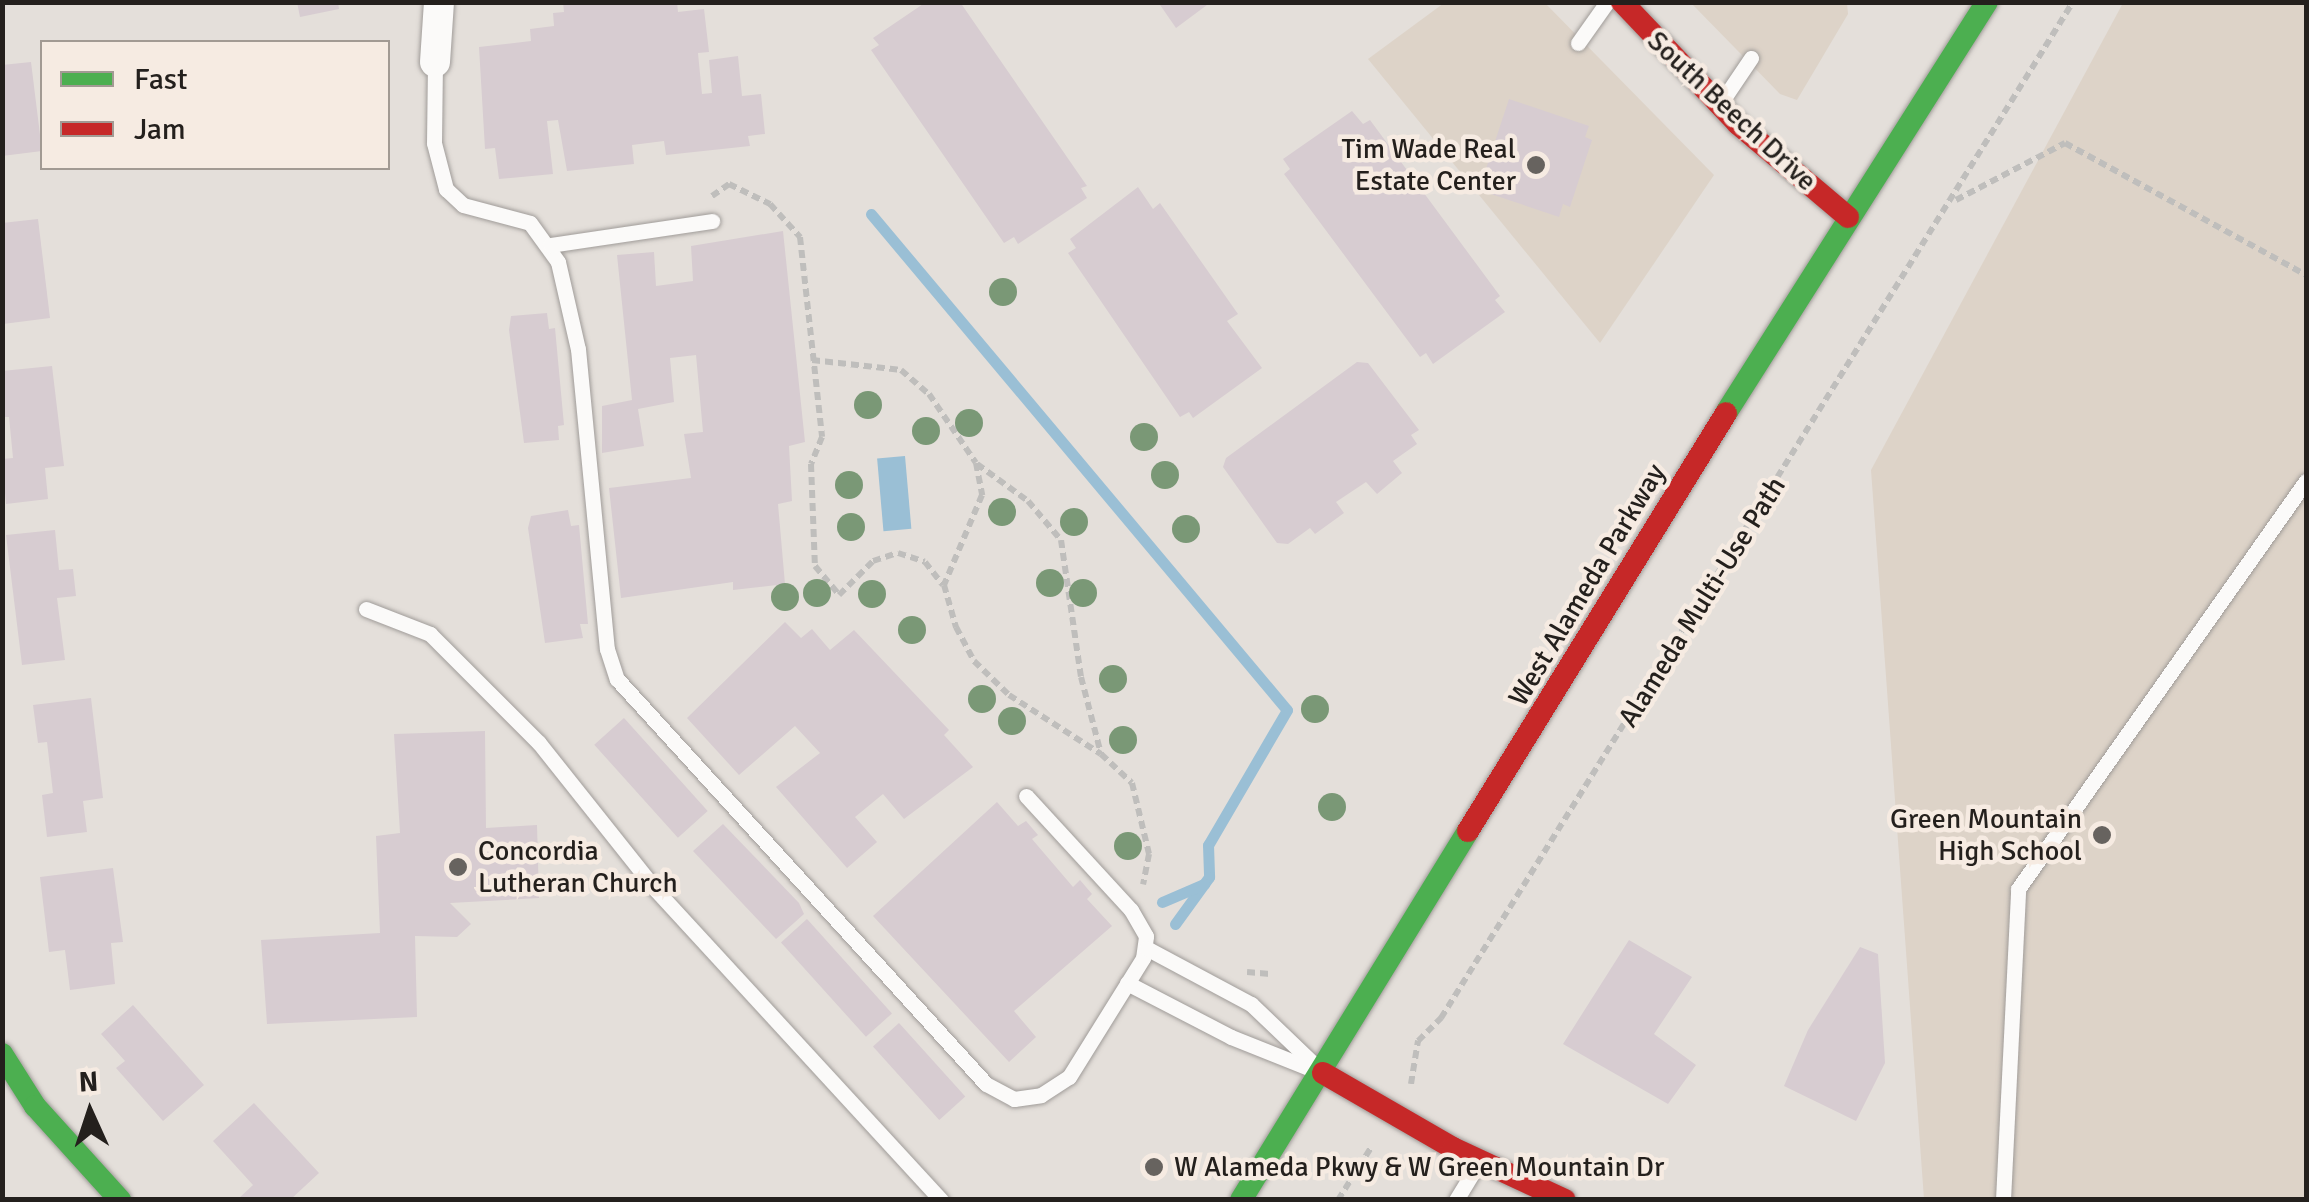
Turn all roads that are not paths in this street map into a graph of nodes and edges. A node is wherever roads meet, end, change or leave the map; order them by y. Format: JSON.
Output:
{"nodes":[{"id":1,"x":439,"y":2,"type":"edge"},
{"id":2,"x":1987,"y":2,"type":"edge"},
{"id":3,"x":1617,"y":4,"type":"edge"},
{"id":4,"x":1578,"y":42,"type":"dead end"},
{"id":5,"x":1751,"y":58,"type":"dead end"},
{"id":6,"x":435,"y":62,"type":"joint"},
{"id":7,"x":1719,"y":106,"type":"junction"},
{"id":8,"x":1848,"y":217,"type":"junction"},
{"id":9,"x":712,"y":222,"type":"dead end"},
{"id":10,"x":550,"y":245,"type":"junction"},
{"id":11,"x":2306,"y":481,"type":"edge"},
{"id":12,"x":366,"y":609,"type":"dead end"},
{"id":13,"x":1026,"y":796,"type":"dead end"},
{"id":14,"x":1146,"y":948,"type":"junction"},
{"id":15,"x":1128,"y":984,"type":"junction"},
{"id":16,"x":2,"y":1054,"type":"edge"},
{"id":17,"x":1323,"y":1073,"type":"junction"},
{"id":18,"x":1480,"y":1160,"type":"junction"},
{"id":19,"x":120,"y":1200,"type":"edge"},
{"id":20,"x":941,"y":1200,"type":"edge"},
{"id":21,"x":1241,"y":1200,"type":"edge"},
{"id":22,"x":1456,"y":1200,"type":"edge"},
{"id":23,"x":1564,"y":1200,"type":"edge"},
{"id":24,"x":2002,"y":1200,"type":"edge"}],
"edges":[{"from":1,"to":6,"type":"street"},
{"from":2,"to":8,"type":"main road","name":"West Alameda Parkway"},
{"from":3,"to":4,"type":"lane"},
{"from":3,"to":7,"type":"main road","name":"South Beech Drive"},
{"from":5,"to":7,"type":"lane"},
{"from":6,"to":10,"type":"lane"},
{"from":7,"to":8,"type":"main road","name":"South Beech Drive"},
{"from":8,"to":17,"type":"main road","name":"West Alameda Parkway"},
{"from":9,"to":10,"type":"lane"},
{"from":10,"to":15,"type":"lane"},
{"from":11,"to":24,"type":"lane"},
{"from":12,"to":20,"type":"lane"},
{"from":13,"to":14,"type":"lane"},
{"from":14,"to":15,"type":"lane"},
{"from":14,"to":17,"type":"lane"},
{"from":15,"to":17,"type":"lane"},
{"from":16,"to":19,"type":"main road"},
{"from":17,"to":18,"type":"main road"},
{"from":17,"to":21,"type":"main road","name":"West Alameda Parkway"},
{"from":18,"to":22,"type":"lane"},
{"from":18,"to":23,"type":"main road"}]}
